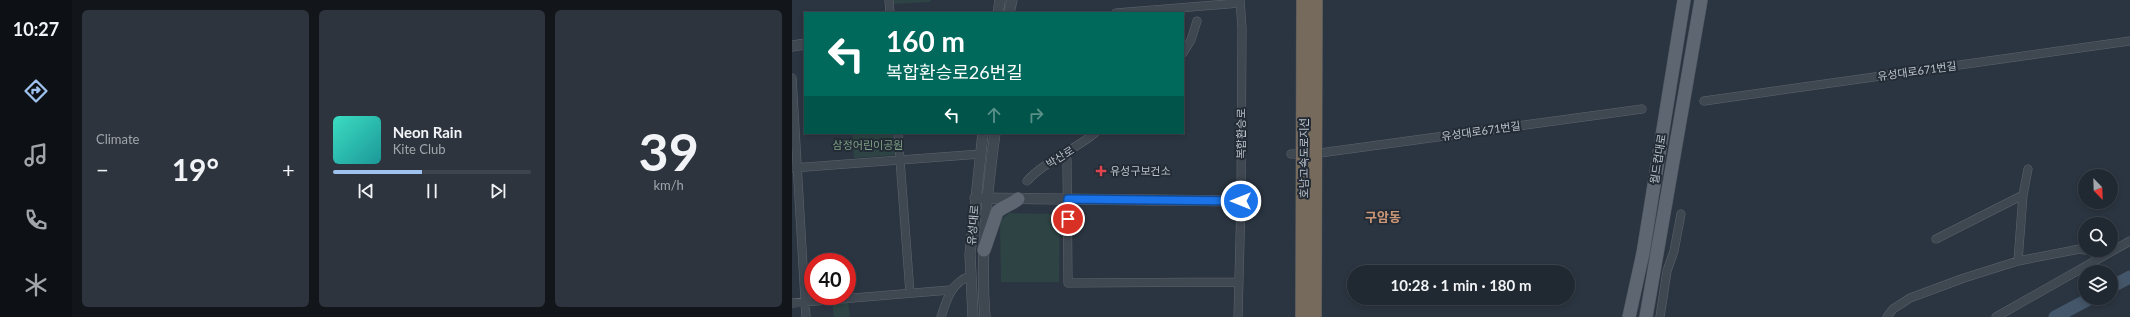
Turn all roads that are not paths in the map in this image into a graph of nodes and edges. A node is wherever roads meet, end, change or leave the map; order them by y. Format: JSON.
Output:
{"nodes":[{"id":1,"x":889,"y":0,"type":"edge"},
{"id":2,"x":1000,"y":0,"type":"edge"},
{"id":3,"x":1012,"y":0,"type":"edge"},
{"id":4,"x":1304,"y":0,"type":"edge"},
{"id":5,"x":1315,"y":0,"type":"edge"},
{"id":6,"x":1684,"y":0,"type":"edge"},
{"id":7,"x":1702,"y":0,"type":"edge"},
{"id":8,"x":1240,"y":1,"type":"edge"},
{"id":9,"x":1203,"y":3,"type":"edge"},
{"id":10,"x":890,"y":12,"type":"edge"},
{"id":11,"x":998,"y":12,"type":"edge"},
{"id":12,"x":1009,"y":12,"type":"edge"},
{"id":13,"x":1125,"y":12,"type":"edge"},
{"id":14,"x":1197,"y":21,"type":"dead end"},
{"id":15,"x":2130,"y":42,"type":"edge"},
{"id":16,"x":804,"y":44,"type":"edge"},
{"id":17,"x":792,"y":46,"type":"edge"},
{"id":18,"x":1184,"y":51,"type":"edge"},
{"id":19,"x":792,"y":78,"type":"edge"},
{"id":20,"x":1704,"y":101,"type":"dead end"},
{"id":21,"x":1642,"y":109,"type":"dead end"},
{"id":22,"x":898,"y":134,"type":"edge"},
{"id":23,"x":983,"y":134,"type":"edge"},
{"id":24,"x":994,"y":134,"type":"edge"},
{"id":25,"x":1094,"y":134,"type":"edge"},
{"id":26,"x":1320,"y":153,"type":"dead end"},
{"id":27,"x":981,"y":154,"type":"junction"},
{"id":28,"x":1064,"y":155,"type":"junction"},
{"id":29,"x":900,"y":160,"type":"junction"},
{"id":30,"x":795,"y":168,"type":"edge"},
{"id":31,"x":2028,"y":169,"type":"dead end"},
{"id":32,"x":1026,"y":181,"type":"dead end"},
{"id":33,"x":2023,"y":195,"type":"junction"},
{"id":34,"x":975,"y":198,"type":"junction"},
{"id":35,"x":990,"y":199,"type":"junction"},
{"id":36,"x":1018,"y":199,"type":"junction"},
{"id":37,"x":1068,"y":199,"type":"junction"},
{"id":38,"x":1241,"y":201,"type":"junction"},
{"id":39,"x":1682,"y":214,"type":"dead end"},
{"id":40,"x":1936,"y":239,"type":"dead end"},
{"id":41,"x":2130,"y":241,"type":"edge"},
{"id":42,"x":2078,"y":249,"type":"edge"},
{"id":43,"x":984,"y":250,"type":"junction"},
{"id":44,"x":2093,"y":257,"type":"edge"},
{"id":45,"x":2097,"y":260,"type":"junction"},
{"id":46,"x":2018,"y":261,"type":"junction"},
{"id":47,"x":970,"y":276,"type":"junction"},
{"id":48,"x":1238,"y":282,"type":"junction"},
{"id":49,"x":804,"y":289,"type":"edge"},
{"id":50,"x":950,"y":290,"type":"junction"},
{"id":51,"x":910,"y":294,"type":"junction"},
{"id":52,"x":856,"y":298,"type":"edge"},
{"id":53,"x":804,"y":302,"type":"edge"},
{"id":54,"x":792,"y":303,"type":"edge"},
{"id":55,"x":805,"y":305,"type":"edge"},
{"id":56,"x":806,"y":317,"type":"edge"},
{"id":57,"x":941,"y":317,"type":"edge"},
{"id":58,"x":973,"y":317,"type":"edge"},
{"id":59,"x":985,"y":317,"type":"edge"},
{"id":60,"x":1238,"y":317,"type":"edge"},
{"id":61,"x":1303,"y":317,"type":"edge"},
{"id":62,"x":1314,"y":317,"type":"edge"},
{"id":63,"x":1629,"y":317,"type":"edge"},
{"id":64,"x":1646,"y":317,"type":"edge"},
{"id":65,"x":1660,"y":317,"type":"edge"},
{"id":66,"x":1887,"y":317,"type":"edge"},
{"id":67,"x":1996,"y":317,"type":"edge"}],
"edges":[{"from":1,"to":10,"type":"street"},
{"from":2,"to":11,"type":"street"},
{"from":3,"to":12,"type":"street"},
{"from":4,"to":61,"type":"highway","name":"호남고속도로지선"},
{"from":5,"to":62,"type":"highway","name":"호남고속도로지선"},
{"from":6,"to":63,"type":"main road","name":"월드컵대로"},
{"from":7,"to":64,"type":"main road","name":"월드컵대로"},
{"from":8,"to":9,"type":"street"},
{"from":8,"to":38,"type":"street","name":"복합환승로"},
{"from":9,"to":13,"type":"street"},
{"from":14,"to":18,"type":"street"},
{"from":15,"to":20,"type":"street","name":"유성대로671번길"},
{"from":16,"to":17,"type":"street"},
{"from":19,"to":30,"type":"street"},
{"from":21,"to":26,"type":"street","name":"유성대로671번길"},
{"from":22,"to":29,"type":"street"},
{"from":23,"to":27,"type":"street","name":"유성대로"},
{"from":24,"to":35,"type":"street","name":"유성대로"},
{"from":25,"to":28,"type":"street","name":"박산로"},
{"from":27,"to":29,"type":"street"},
{"from":27,"to":34,"type":"street","name":"유성대로"},
{"from":28,"to":32,"type":"street","name":"박산로"},
{"from":28,"to":37,"type":"street"},
{"from":29,"to":30,"type":"street"},
{"from":29,"to":51,"type":"street"},
{"from":30,"to":49,"type":"street"},
{"from":31,"to":33,"type":"street"},
{"from":33,"to":40,"type":"street"},
{"from":33,"to":46,"type":"street"},
{"from":34,"to":35,"type":"street"},
{"from":34,"to":47,"type":"street","name":"유성대로"},
{"from":35,"to":36,"type":"street"},
{"from":35,"to":43,"type":"street","name":"유성대로"},
{"from":36,"to":37,"type":"street"},
{"from":36,"to":43,"type":"main road"},
{"from":37,"to":38,"type":"street"},
{"from":37,"to":48,"type":"street"},
{"from":38,"to":48,"type":"street","name":"복합환승로"},
{"from":39,"to":65,"type":"street"},
{"from":41,"to":45,"type":"street"},
{"from":42,"to":46,"type":"street"},
{"from":43,"to":59,"type":"street","name":"유성대로"},
{"from":44,"to":45,"type":"street"},
{"from":45,"to":67,"type":"street"},
{"from":46,"to":66,"type":"street"},
{"from":47,"to":50,"type":"street"},
{"from":47,"to":58,"type":"street","name":"유성대로"},
{"from":48,"to":60,"type":"street","name":"복합환승로"},
{"from":50,"to":51,"type":"street"},
{"from":50,"to":57,"type":"street"},
{"from":51,"to":52,"type":"street"},
{"from":53,"to":54,"type":"street"},
{"from":55,"to":56,"type":"street"}]}
